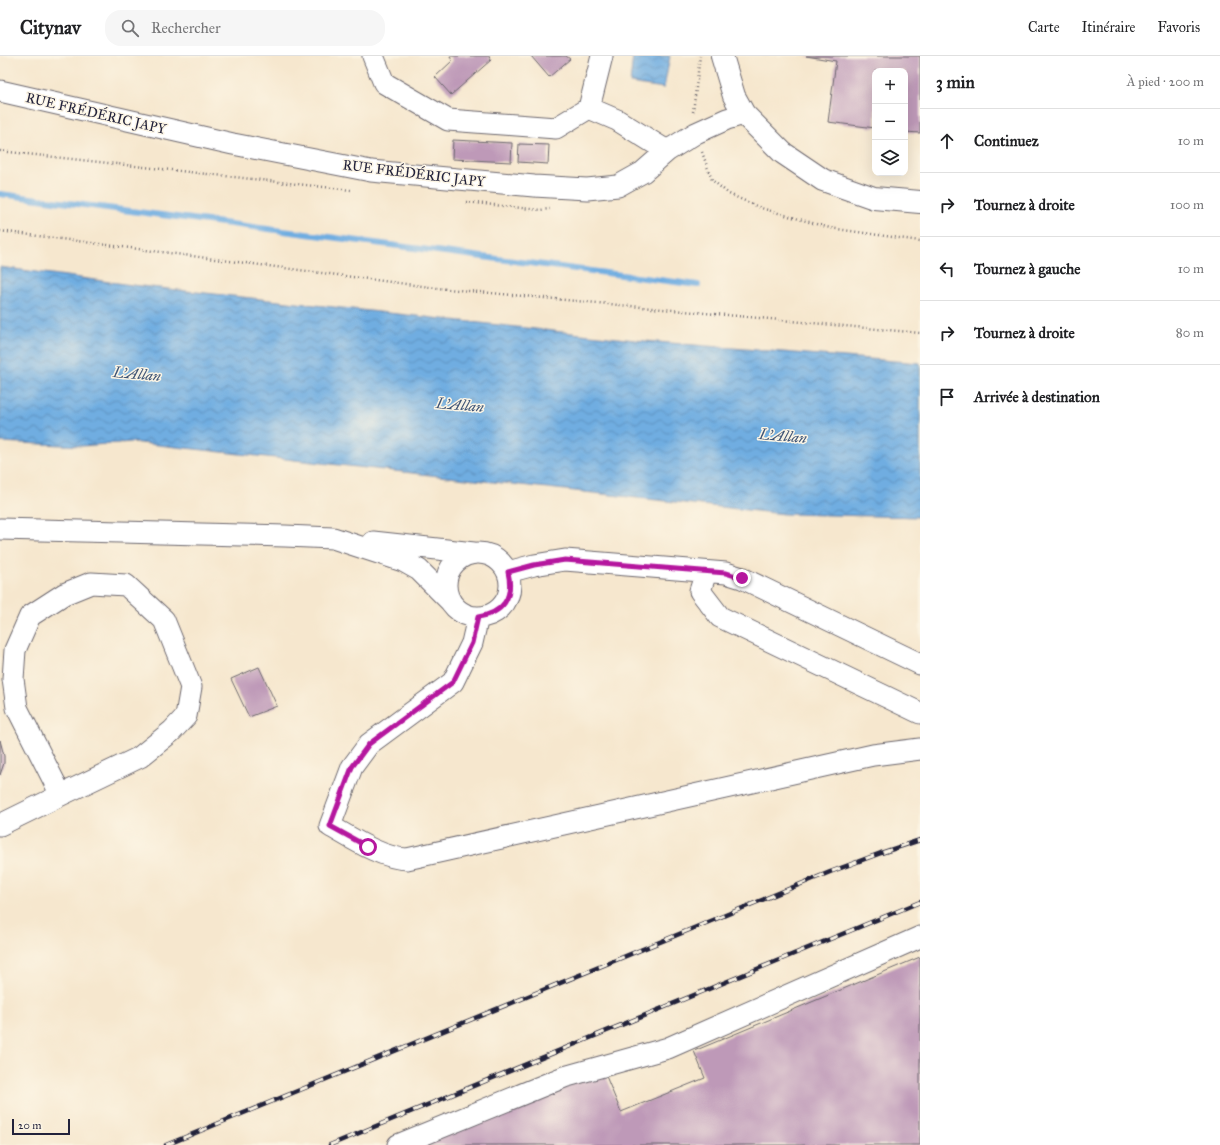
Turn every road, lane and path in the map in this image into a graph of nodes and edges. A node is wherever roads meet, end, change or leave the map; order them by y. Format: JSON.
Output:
{"nodes":[{"id":1,"x":373,"y":56,"type":"edge"},
{"id":2,"x":602,"y":56,"type":"edge"},
{"id":3,"x":700,"y":56,"type":"edge"},
{"id":4,"x":722,"y":56,"type":"edge"},
{"id":5,"x":0,"y":91,"type":"edge"},
{"id":6,"x":589,"y":108,"type":"junction"},
{"id":7,"x":744,"y":114,"type":"junction"},
{"id":8,"x":696,"y":133,"type":"junction"},
{"id":9,"x":667,"y":151,"type":"junction"},
{"id":10,"x":0,"y":152,"type":"edge"},
{"id":11,"x":357,"y":190,"type":"dead end"},
{"id":12,"x":460,"y":201,"type":"dead end"},
{"id":13,"x":920,"y":202,"type":"edge"},
{"id":14,"x":553,"y":208,"type":"dead end"},
{"id":15,"x":0,"y":230,"type":"edge"},
{"id":16,"x":920,"y":241,"type":"edge"},
{"id":17,"x":920,"y":333,"type":"edge"},
{"id":18,"x":0,"y":529,"type":"edge"},
{"id":19,"x":333,"y":538,"type":"junction"},
{"id":20,"x":474,"y":553,"type":"junction"},
{"id":21,"x":508,"y":572,"type":"junction"},
{"id":22,"x":706,"y":572,"type":"junction"},
{"id":23,"x":451,"y":602,"type":"junction"},
{"id":24,"x":478,"y":617,"type":"junction"},
{"id":25,"x":920,"y":664,"type":"edge"},
{"id":26,"x":920,"y":713,"type":"edge"},
{"id":27,"x":920,"y":749,"type":"edge"},
{"id":28,"x":61,"y":796,"type":"junction"},
{"id":29,"x":0,"y":825,"type":"edge"},
{"id":30,"x":920,"y":938,"type":"edge"},
{"id":31,"x":398,"y":1145,"type":"edge"}],
"edges":[{"from":1,"to":6,"type":"street"},
{"from":2,"to":6,"type":"street"},
{"from":3,"to":8,"type":"path"},
{"from":4,"to":7,"type":"main road"},
{"from":5,"to":9,"type":"street","name":"RUE FRÉDÉRIC JAPY"},
{"from":6,"to":9,"type":"street"},
{"from":7,"to":8,"type":"street","name":"RUE FRÉDÉRIC JAPY"},
{"from":7,"to":13,"type":"main road"},
{"from":8,"to":9,"type":"street","name":"RUE FRÉDÉRIC JAPY"},
{"from":8,"to":16,"type":"path"},
{"from":10,"to":11,"type":"path"},
{"from":12,"to":14,"type":"path"},
{"from":15,"to":17,"type":"path"},
{"from":18,"to":19,"type":"street"},
{"from":19,"to":20,"type":"street"},
{"from":19,"to":23,"type":"street"},
{"from":20,"to":21,"type":"street"},
{"from":20,"to":23,"type":"street"},
{"from":21,"to":22,"type":"street"},
{"from":21,"to":24,"type":"street"},
{"from":22,"to":25,"type":"street"},
{"from":22,"to":26,"type":"street"},
{"from":23,"to":24,"type":"street"},
{"from":24,"to":27,"type":"street"},
{"from":28,"to":28,"type":"street"},
{"from":28,"to":29,"type":"street"},
{"from":30,"to":31,"type":"street"}]}
